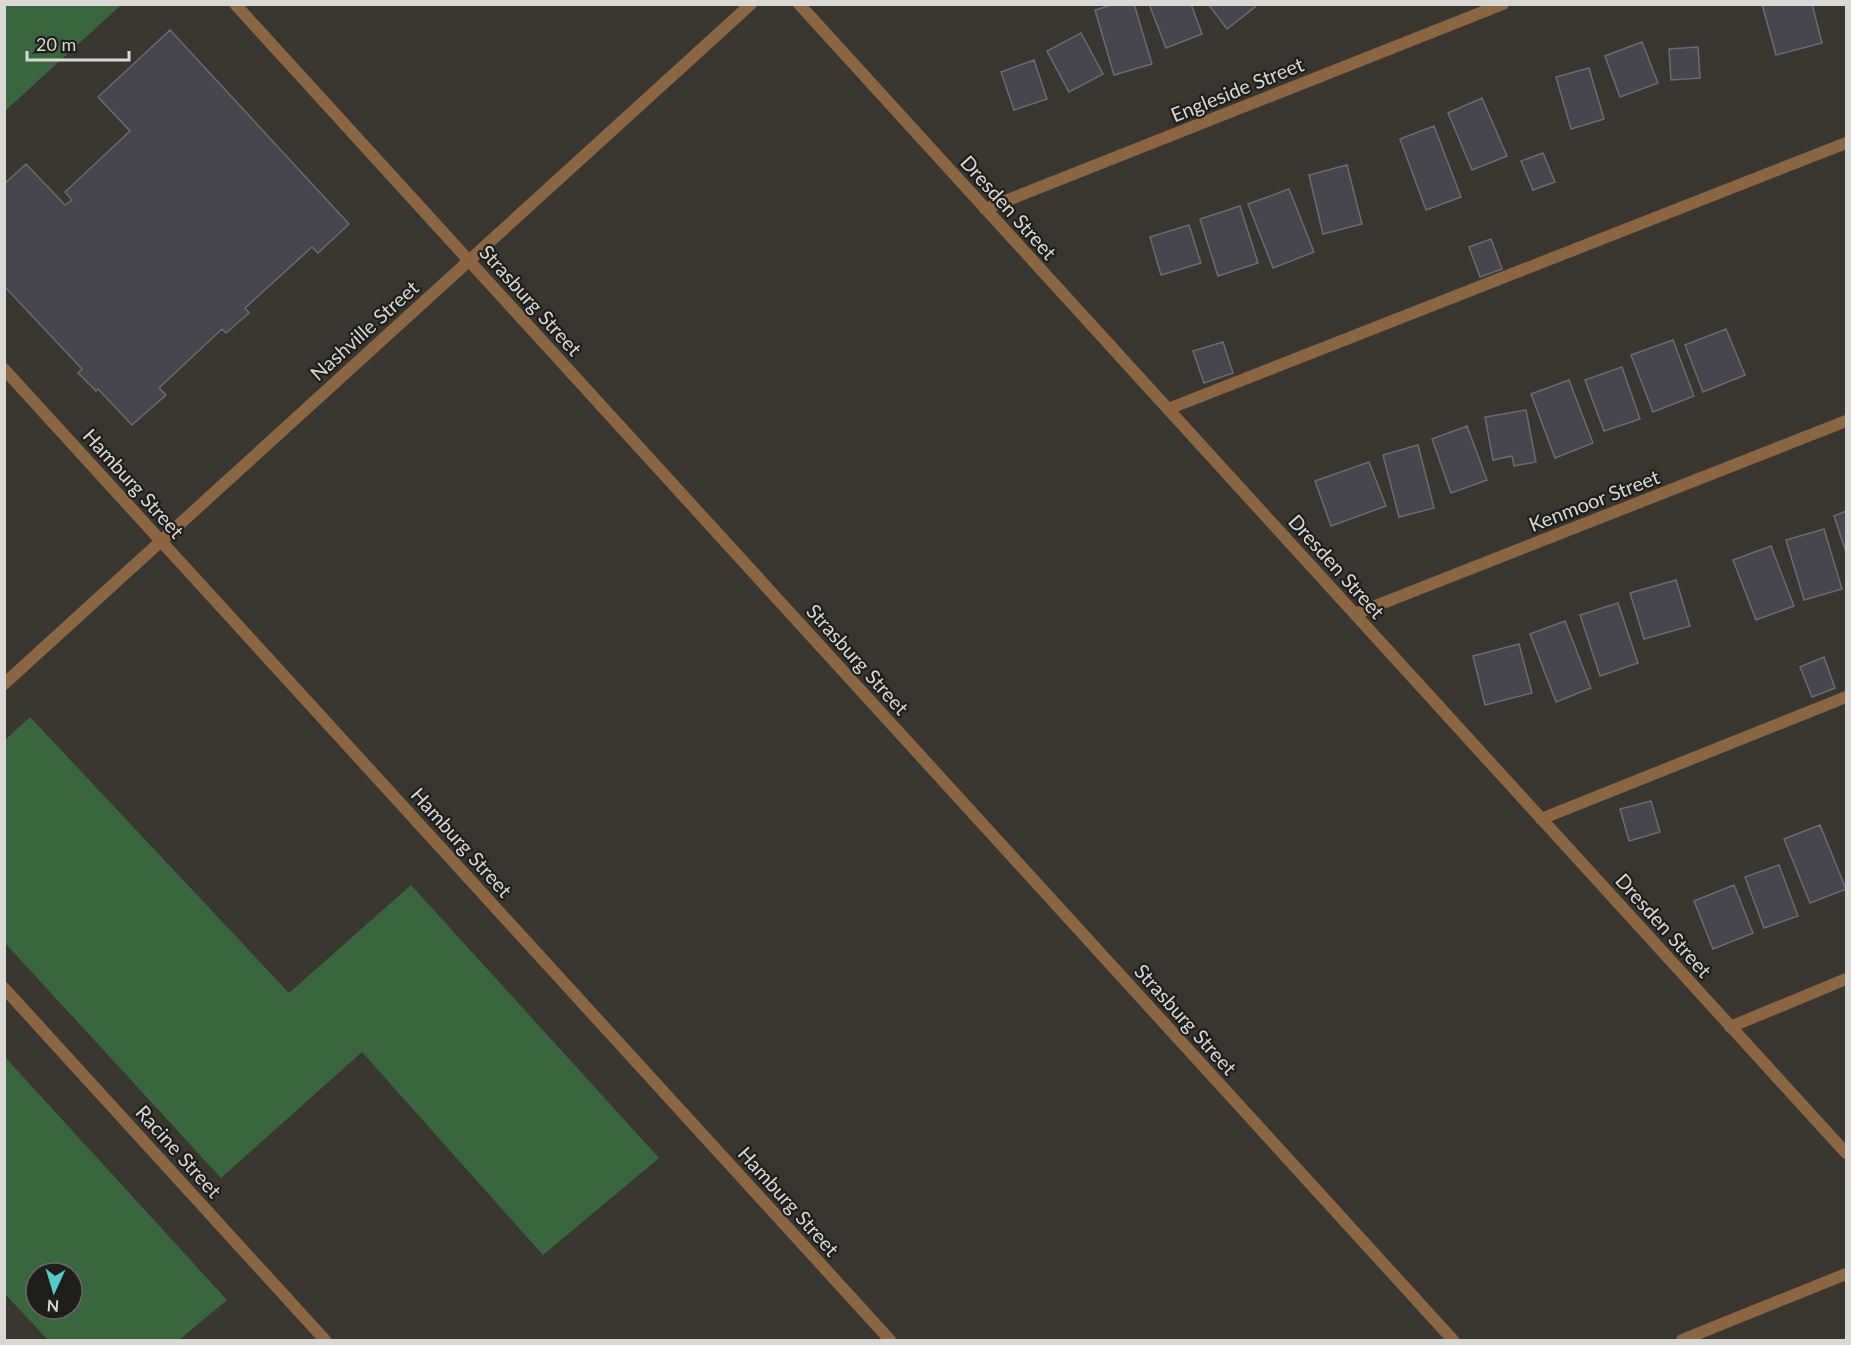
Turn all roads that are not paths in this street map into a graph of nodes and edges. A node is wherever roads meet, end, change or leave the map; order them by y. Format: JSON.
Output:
{"nodes":[{"id":1,"x":235,"y":4,"type":"edge"},
{"id":2,"x":751,"y":4,"type":"edge"},
{"id":3,"x":799,"y":4,"type":"edge"},
{"id":4,"x":1503,"y":4,"type":"edge"},
{"id":5,"x":1846,"y":143,"type":"edge"},
{"id":6,"x":985,"y":209,"type":"junction"},
{"id":7,"x":469,"y":261,"type":"junction"},
{"id":8,"x":4,"y":369,"type":"edge"},
{"id":9,"x":1168,"y":410,"type":"junction"},
{"id":10,"x":1846,"y":421,"type":"edge"},
{"id":11,"x":161,"y":541,"type":"junction"},
{"id":12,"x":1355,"y":614,"type":"junction"},
{"id":13,"x":4,"y":684,"type":"edge"},
{"id":14,"x":1846,"y":697,"type":"edge"},
{"id":15,"x":1541,"y":819,"type":"junction"},
{"id":16,"x":1846,"y":980,"type":"edge"},
{"id":17,"x":4,"y":988,"type":"edge"},
{"id":18,"x":1730,"y":1026,"type":"junction"},
{"id":19,"x":1846,"y":1154,"type":"edge"},
{"id":20,"x":1846,"y":1274,"type":"edge"},
{"id":21,"x":326,"y":1341,"type":"edge"},
{"id":22,"x":890,"y":1341,"type":"edge"},
{"id":23,"x":1453,"y":1341,"type":"edge"},
{"id":24,"x":1682,"y":1341,"type":"edge"}],
"edges":[{"from":1,"to":7,"type":"street","name":"Strasburg Street"},
{"from":2,"to":7,"type":"street","name":"Nashville Street"},
{"from":3,"to":6,"type":"street","name":"Dresden Street"},
{"from":4,"to":6,"type":"street","name":"Engleside Street"},
{"from":5,"to":9,"type":"street"},
{"from":6,"to":9,"type":"street","name":"Dresden Street"},
{"from":7,"to":11,"type":"street","name":"Nashville Street"},
{"from":7,"to":23,"type":"street","name":"Strasburg Street"},
{"from":8,"to":11,"type":"street","name":"Hamburg Street"},
{"from":9,"to":12,"type":"street","name":"Dresden Street"},
{"from":10,"to":12,"type":"street","name":"Kenmoor Street"},
{"from":11,"to":13,"type":"street","name":"Nashville Street"},
{"from":11,"to":22,"type":"street","name":"Hamburg Street"},
{"from":12,"to":15,"type":"street","name":"Dresden Street"},
{"from":14,"to":15,"type":"street"},
{"from":15,"to":18,"type":"street","name":"Dresden Street"},
{"from":16,"to":18,"type":"street"},
{"from":17,"to":21,"type":"street","name":"Racine Street"},
{"from":18,"to":19,"type":"street","name":"Dresden Street"},
{"from":20,"to":24,"type":"street"}]}
